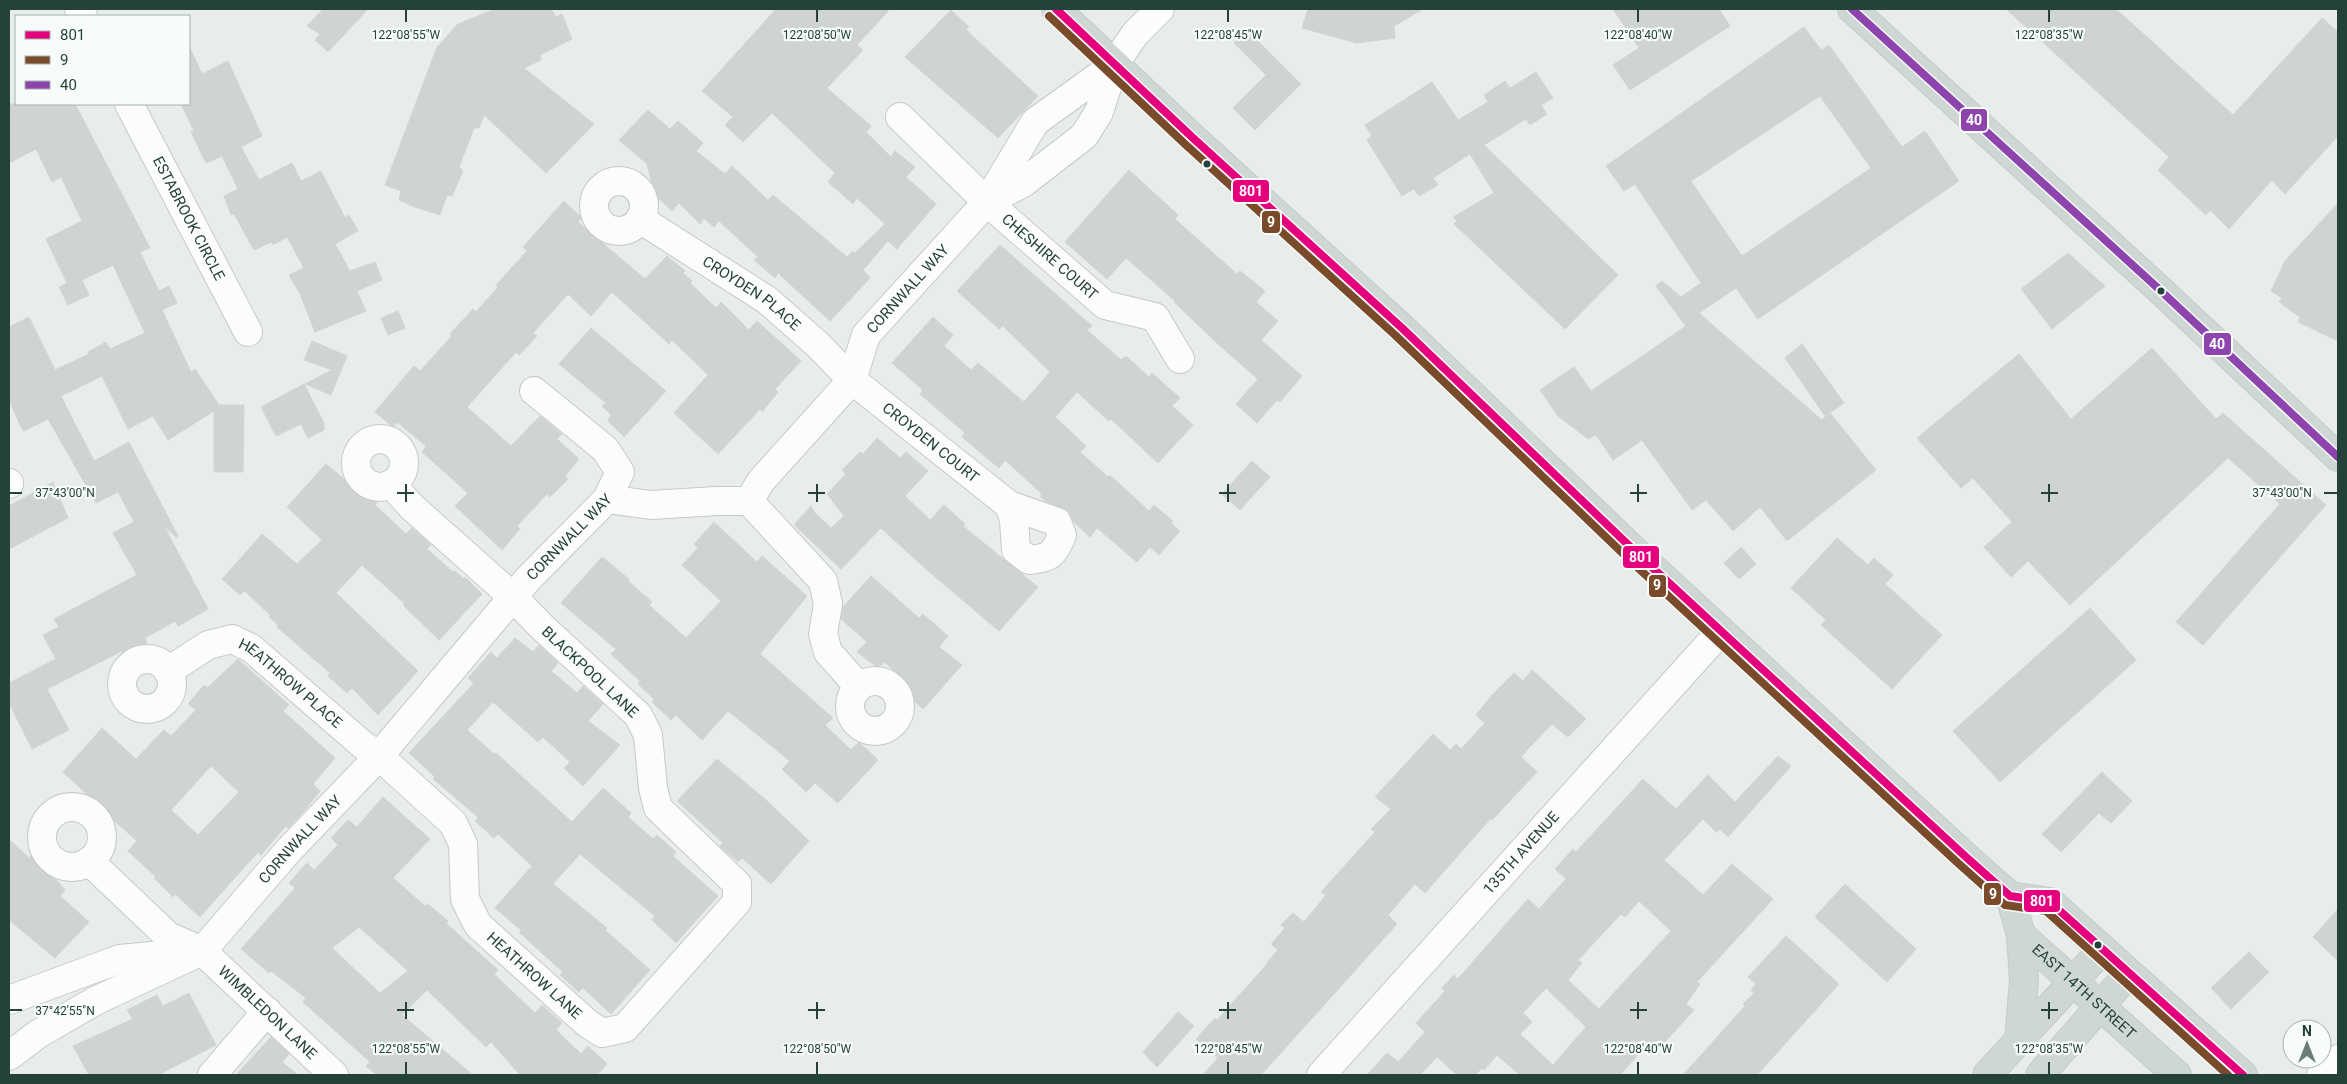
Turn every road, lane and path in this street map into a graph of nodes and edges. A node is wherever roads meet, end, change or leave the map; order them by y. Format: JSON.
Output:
{"nodes":[{"id":1,"x":1056,"y":9,"type":"edge"},
{"id":2,"x":1160,"y":9,"type":"edge"},
{"id":3,"x":1852,"y":9,"type":"edge"},
{"id":4,"x":1114,"y":65,"type":"junction"},
{"id":5,"x":130,"y":105,"type":"edge"},
{"id":6,"x":900,"y":117,"type":"dead end"},
{"id":7,"x":987,"y":202,"type":"junction"},
{"id":8,"x":640,"y":219,"type":"dead end"},
{"id":9,"x":248,"y":332,"type":"dead end"},
{"id":10,"x":1180,"y":358,"type":"dead end"},
{"id":11,"x":852,"y":380,"type":"junction"},
{"id":12,"x":534,"y":391,"type":"dead end"},
{"id":13,"x":2338,"y":457,"type":"edge"},
{"id":14,"x":391,"y":484,"type":"dead end"},
{"id":15,"x":606,"y":499,"type":"junction"},
{"id":16,"x":748,"y":501,"type":"junction"},
{"id":17,"x":1009,"y":505,"type":"dead end"},
{"id":18,"x":513,"y":597,"type":"junction"},
{"id":19,"x":1722,"y":631,"type":"junction"},
{"id":20,"x":168,"y":671,"type":"dead end"},
{"id":21,"x":859,"y":687,"type":"dead end"},
{"id":22,"x":379,"y":756,"type":"junction"},
{"id":23,"x":89,"y":861,"type":"dead end"},
{"id":24,"x":2010,"y":896,"type":"junction"},
{"id":25,"x":737,"y":902,"type":"joint"},
{"id":26,"x":2021,"y":935,"type":"junction"},
{"id":27,"x":2102,"y":950,"type":"junction"},
{"id":28,"x":202,"y":951,"type":"junction"},
{"id":29,"x":86,"y":971,"type":"junction"},
{"id":30,"x":2129,"y":974,"type":"junction"},
{"id":31,"x":2074,"y":982,"type":"junction"},
{"id":32,"x":9,"y":1000,"type":"edge"},
{"id":33,"x":97,"y":1000,"type":"junction"},
{"id":34,"x":2101,"y":1006,"type":"junction"},
{"id":35,"x":267,"y":1011,"type":"junction"},
{"id":36,"x":2019,"y":1041,"type":"junction"},
{"id":37,"x":9,"y":1057,"type":"edge"},
{"id":38,"x":2338,"y":1060,"type":"edge"},
{"id":39,"x":17,"y":1075,"type":"edge"},
{"id":40,"x":212,"y":1075,"type":"edge"},
{"id":41,"x":334,"y":1075,"type":"edge"},
{"id":42,"x":1321,"y":1075,"type":"edge"},
{"id":43,"x":1987,"y":1075,"type":"edge"},
{"id":44,"x":2040,"y":1075,"type":"edge"},
{"id":45,"x":2177,"y":1075,"type":"edge"},
{"id":46,"x":2242,"y":1075,"type":"edge"},
{"id":47,"x":2321,"y":1075,"type":"edge"}],
"edges":[{"from":1,"to":4,"type":"main road"},
{"from":2,"to":4,"type":"street"},
{"from":3,"to":13,"type":"main road"},
{"from":4,"to":7,"type":"street","name":"CORNWALL WAY"},
{"from":4,"to":7,"type":"street","name":"CORNWALL WAY"},
{"from":4,"to":19,"type":"main road"},
{"from":5,"to":9,"type":"street","name":"ESTABROOK CIRCLE"},
{"from":6,"to":7,"type":"street","name":"CHESHIRE COURT"},
{"from":7,"to":10,"type":"street","name":"CHESHIRE COURT"},
{"from":7,"to":11,"type":"street","name":"CORNWALL WAY"},
{"from":8,"to":11,"type":"street","name":"CROYDEN PLACE"},
{"from":11,"to":16,"type":"street","name":"CORNWALL WAY"},
{"from":11,"to":17,"type":"street","name":"CROYDEN COURT"},
{"from":12,"to":15,"type":"street"},
{"from":14,"to":18,"type":"street","name":"BLACKPOOL LANE"},
{"from":15,"to":16,"type":"street","name":"CORNWALL WAY"},
{"from":15,"to":18,"type":"street","name":"CORNWALL WAY"},
{"from":16,"to":21,"type":"street"},
{"from":18,"to":22,"type":"street","name":"CORNWALL WAY"},
{"from":18,"to":25,"type":"street","name":"BLACKPOOL LANE"},
{"from":19,"to":24,"type":"main road"},
{"from":19,"to":42,"type":"street","name":"135TH AVENUE"},
{"from":20,"to":22,"type":"street","name":"HEATHROW PLACE"},
{"from":22,"to":25,"type":"street","name":"HEATHROW LANE"},
{"from":22,"to":28,"type":"street","name":"CORNWALL WAY"},
{"from":23,"to":28,"type":"street","name":"WIMBLEDON LANE"},
{"from":24,"to":26,"type":"main road","name":"EAST 14TH STREET"},
{"from":24,"to":27,"type":"main road"},
{"from":26,"to":31,"type":"main road","name":"EAST 14TH STREET"},
{"from":26,"to":36,"type":"main road"},
{"from":27,"to":30,"type":"main road"},
{"from":27,"to":31,"type":"main road"},
{"from":28,"to":29,"type":"street"},
{"from":28,"to":33,"type":"street","name":"CORNWALL WAY"},
{"from":28,"to":35,"type":"street","name":"WIMBLEDON LANE"},
{"from":29,"to":32,"type":"street"},
{"from":29,"to":33,"type":"street"},
{"from":30,"to":34,"type":"main road"},
{"from":30,"to":46,"type":"main road"},
{"from":31,"to":34,"type":"main road","name":"EAST 14TH STREET"},
{"from":31,"to":36,"type":"main road"},
{"from":33,"to":37,"type":"street","name":"CORNWALL WAY"},
{"from":34,"to":44,"type":"main road"},
{"from":34,"to":45,"type":"main road","name":"EAST 14TH STREET"},
{"from":35,"to":40,"type":"street"},
{"from":35,"to":41,"type":"street","name":"WIMBLEDON LANE"},
{"from":36,"to":43,"type":"main road"},
{"from":37,"to":39,"type":"street"},
{"from":38,"to":47,"type":"street"}]}
